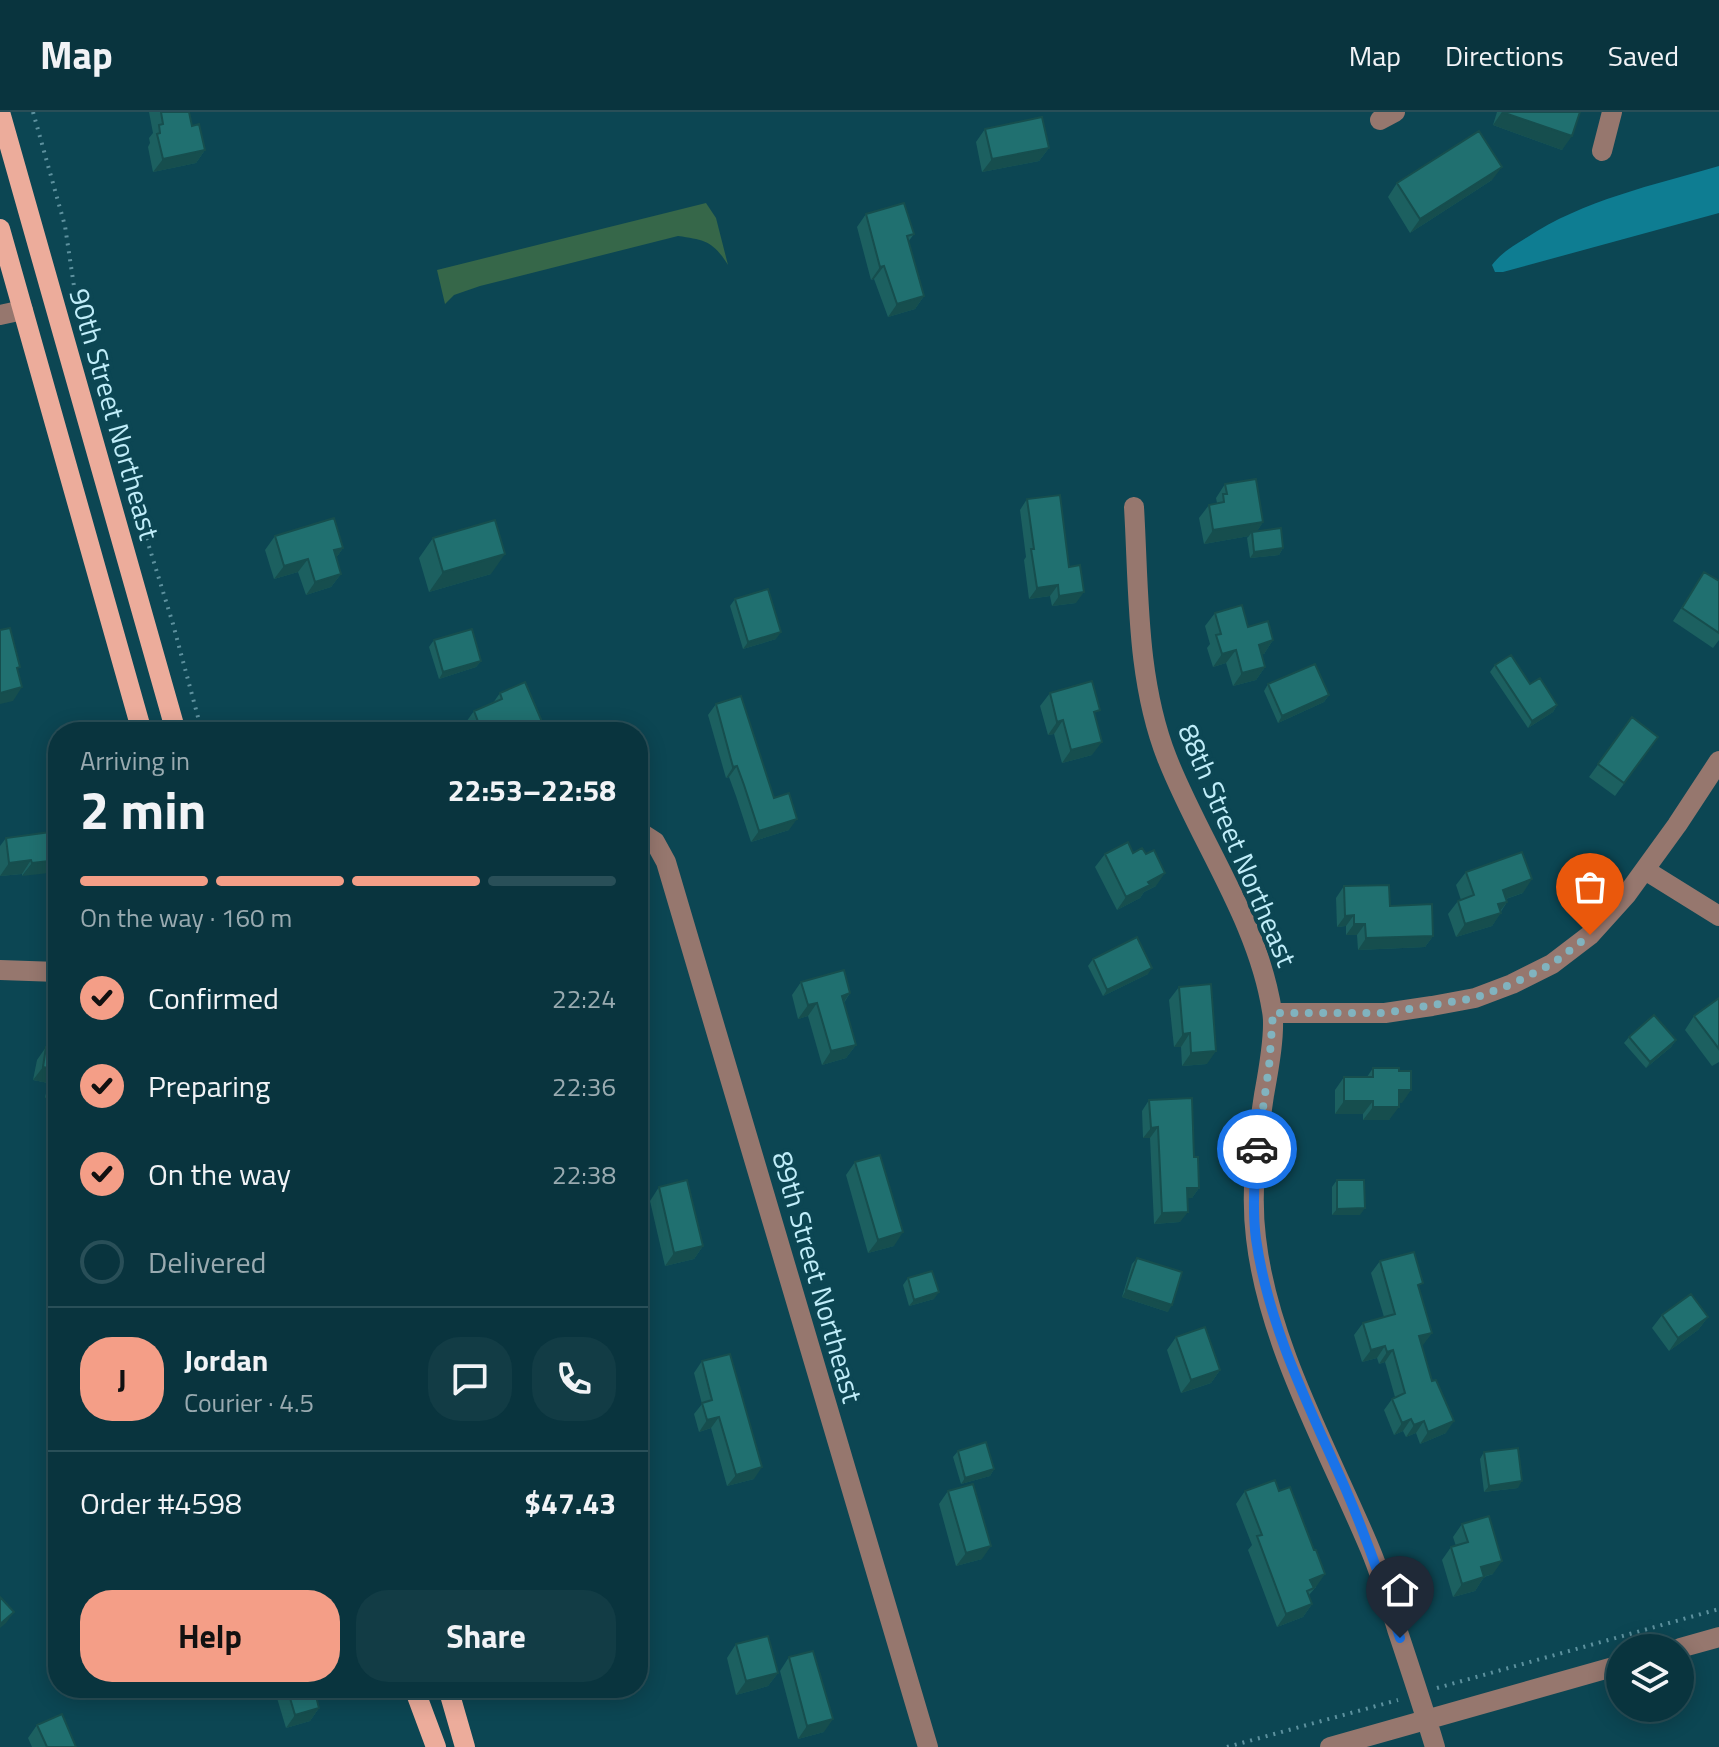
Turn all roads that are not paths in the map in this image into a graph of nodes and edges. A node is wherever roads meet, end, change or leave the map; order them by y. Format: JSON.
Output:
{"nodes":[{"id":1,"x":0,"y":112,"type":"edge"},
{"id":2,"x":1612,"y":112,"type":"edge"},
{"id":3,"x":1602,"y":151,"type":"dead end"},
{"id":4,"x":0,"y":229,"type":"edge"},
{"id":5,"x":23,"y":310,"type":"junction"},
{"id":6,"x":0,"y":315,"type":"edge"},
{"id":7,"x":1134,"y":507,"type":"dead end"},
{"id":8,"x":139,"y":722,"type":"edge"},
{"id":9,"x":173,"y":722,"type":"edge"},
{"id":10,"x":1719,"y":761,"type":"edge"},
{"id":11,"x":648,"y":837,"type":"edge"},
{"id":12,"x":1645,"y":870,"type":"junction"},
{"id":13,"x":1719,"y":916,"type":"edge"},
{"id":14,"x":0,"y":970,"type":"edge"},
{"id":15,"x":48,"y":972,"type":"edge"},
{"id":16,"x":1273,"y":1013,"type":"junction"},
{"id":17,"x":1719,"y":1637,"type":"edge"},
{"id":18,"x":1694,"y":1644,"type":"edge"},
{"id":19,"x":1606,"y":1669,"type":"edge"},
{"id":20,"x":418,"y":1698,"type":"edge"},
{"id":21,"x":451,"y":1698,"type":"edge"},
{"id":22,"x":1427,"y":1721,"type":"junction"},
{"id":23,"x":436,"y":1747,"type":"edge"},
{"id":24,"x":465,"y":1747,"type":"edge"},
{"id":25,"x":928,"y":1747,"type":"edge"},
{"id":26,"x":1330,"y":1747,"type":"edge"},
{"id":27,"x":1435,"y":1747,"type":"edge"}],
"edges":[{"from":1,"to":9,"type":"main road","name":"90th Street Northeast"},
{"from":2,"to":3,"type":"street"},
{"from":4,"to":5,"type":"main road"},
{"from":5,"to":6,"type":"street"},
{"from":5,"to":8,"type":"main road"},
{"from":7,"to":16,"type":"street","name":"88th Street Northeast"},
{"from":10,"to":12,"type":"street"},
{"from":11,"to":25,"type":"street","name":"89th Street Northeast"},
{"from":12,"to":13,"type":"street"},
{"from":12,"to":16,"type":"street"},
{"from":14,"to":15,"type":"street"},
{"from":16,"to":22,"type":"street","name":"88th Street Northeast"},
{"from":17,"to":18,"type":"street"},
{"from":19,"to":22,"type":"street"},
{"from":20,"to":23,"type":"main road"},
{"from":21,"to":24,"type":"main road"},
{"from":22,"to":26,"type":"street"},
{"from":22,"to":27,"type":"street","name":"88th Street Northeast"}]}
